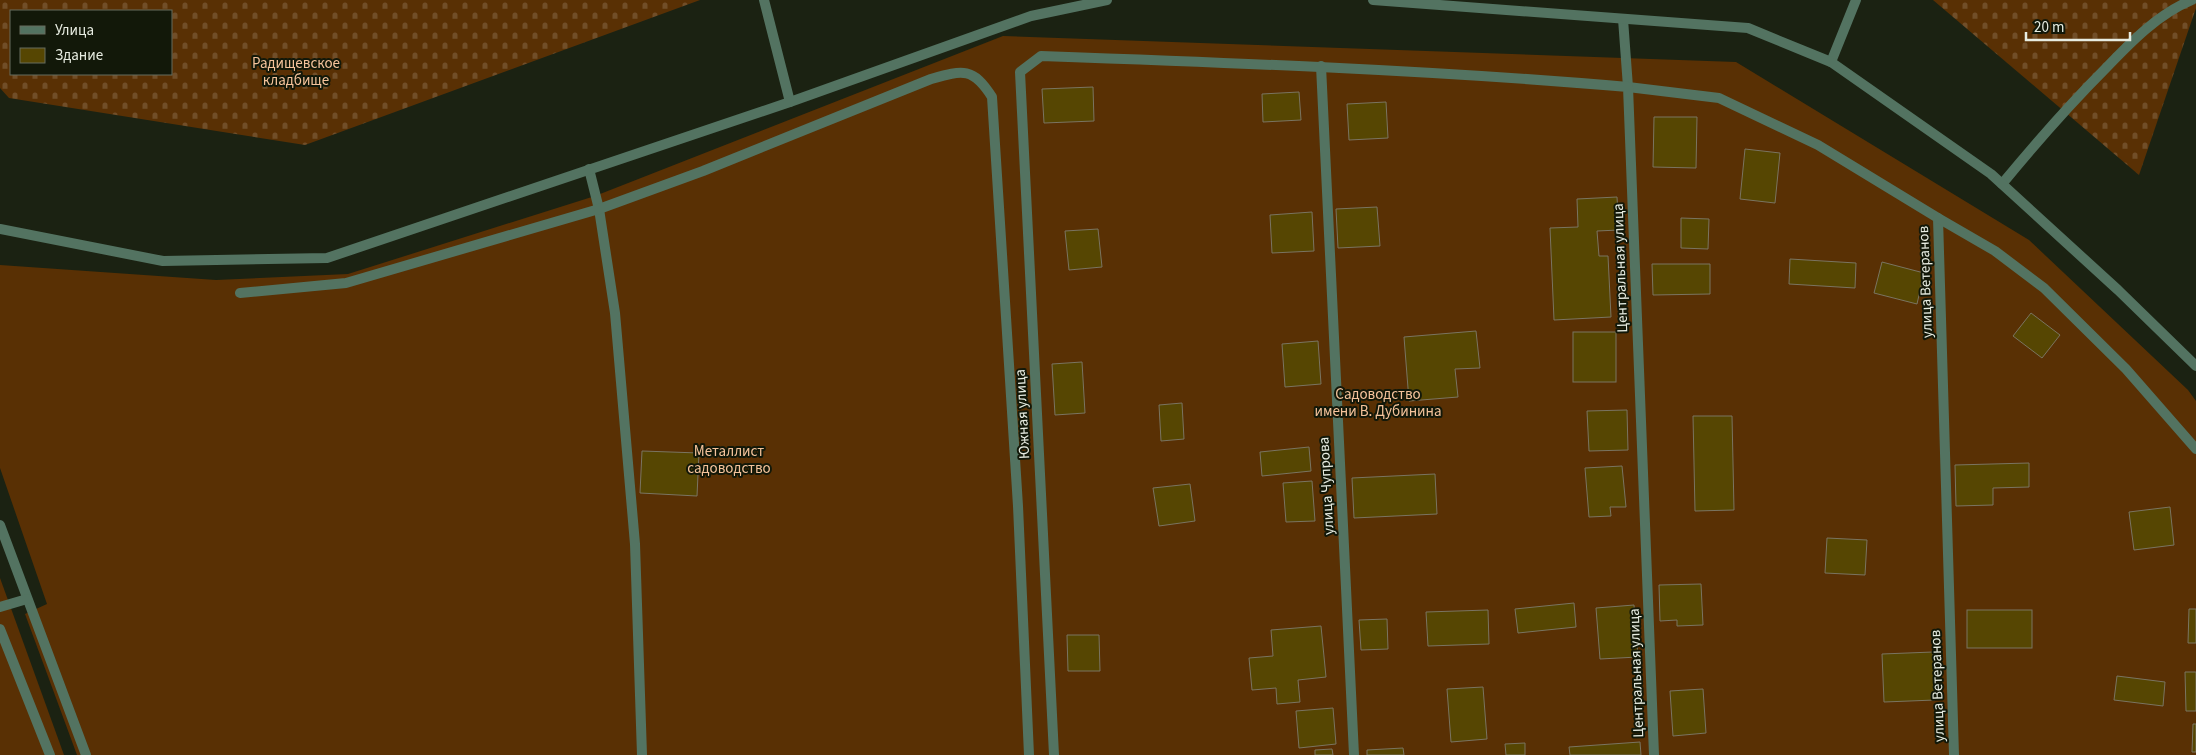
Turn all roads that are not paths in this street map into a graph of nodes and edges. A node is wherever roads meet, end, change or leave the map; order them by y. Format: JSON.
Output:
{"nodes":[{"id":1,"x":764,"y":0,"type":"edge"},
{"id":2,"x":1107,"y":0,"type":"edge"},
{"id":3,"x":1373,"y":0,"type":"edge"},
{"id":4,"x":1856,"y":0,"type":"edge"},
{"id":5,"x":2192,"y":0,"type":"edge"},
{"id":6,"x":1489,"y":4,"type":"edge"},
{"id":7,"x":1623,"y":19,"type":"junction"},
{"id":8,"x":1831,"y":62,"type":"junction"},
{"id":9,"x":1321,"y":66,"type":"junction"},
{"id":10,"x":1628,"y":87,"type":"junction"},
{"id":11,"x":790,"y":102,"type":"junction"},
{"id":12,"x":589,"y":169,"type":"junction"},
{"id":13,"x":2002,"y":184,"type":"junction"},
{"id":14,"x":599,"y":209,"type":"junction"},
{"id":15,"x":1938,"y":218,"type":"junction"},
{"id":16,"x":0,"y":229,"type":"edge"},
{"id":17,"x":240,"y":293,"type":"dead end"},
{"id":18,"x":2196,"y":366,"type":"edge"},
{"id":19,"x":2196,"y":450,"type":"edge"},
{"id":20,"x":0,"y":525,"type":"edge"},
{"id":21,"x":27,"y":599,"type":"junction"},
{"id":22,"x":0,"y":607,"type":"edge"},
{"id":23,"x":0,"y":629,"type":"edge"},
{"id":24,"x":50,"y":755,"type":"edge"},
{"id":25,"x":86,"y":755,"type":"edge"},
{"id":26,"x":642,"y":755,"type":"edge"},
{"id":27,"x":1029,"y":755,"type":"edge"},
{"id":28,"x":1054,"y":755,"type":"edge"},
{"id":29,"x":1354,"y":755,"type":"edge"},
{"id":30,"x":1654,"y":755,"type":"edge"},
{"id":31,"x":1954,"y":755,"type":"edge"}],
"edges":[{"from":1,"to":11,"type":"street"},
{"from":2,"to":11,"type":"street"},
{"from":3,"to":6,"type":"street"},
{"from":4,"to":8,"type":"street"},
{"from":5,"to":13,"type":"street"},
{"from":6,"to":7,"type":"street"},
{"from":7,"to":8,"type":"street"},
{"from":7,"to":10,"type":"street"},
{"from":8,"to":13,"type":"street"},
{"from":9,"to":10,"type":"street"},
{"from":9,"to":28,"type":"street","name":"Южная улица"},
{"from":9,"to":29,"type":"street","name":"улица Чупрова"},
{"from":10,"to":15,"type":"street","name":"улица Ветеранов"},
{"from":10,"to":30,"type":"street","name":"Центральная улица"},
{"from":11,"to":12,"type":"street"},
{"from":12,"to":14,"type":"street"},
{"from":12,"to":16,"type":"street"},
{"from":13,"to":18,"type":"street"},
{"from":14,"to":17,"type":"street"},
{"from":14,"to":26,"type":"street"},
{"from":14,"to":27,"type":"street"},
{"from":15,"to":19,"type":"street"},
{"from":15,"to":31,"type":"street","name":"улица Ветеранов"},
{"from":20,"to":21,"type":"street"},
{"from":21,"to":22,"type":"street"},
{"from":21,"to":25,"type":"street"},
{"from":23,"to":24,"type":"street"}]}
